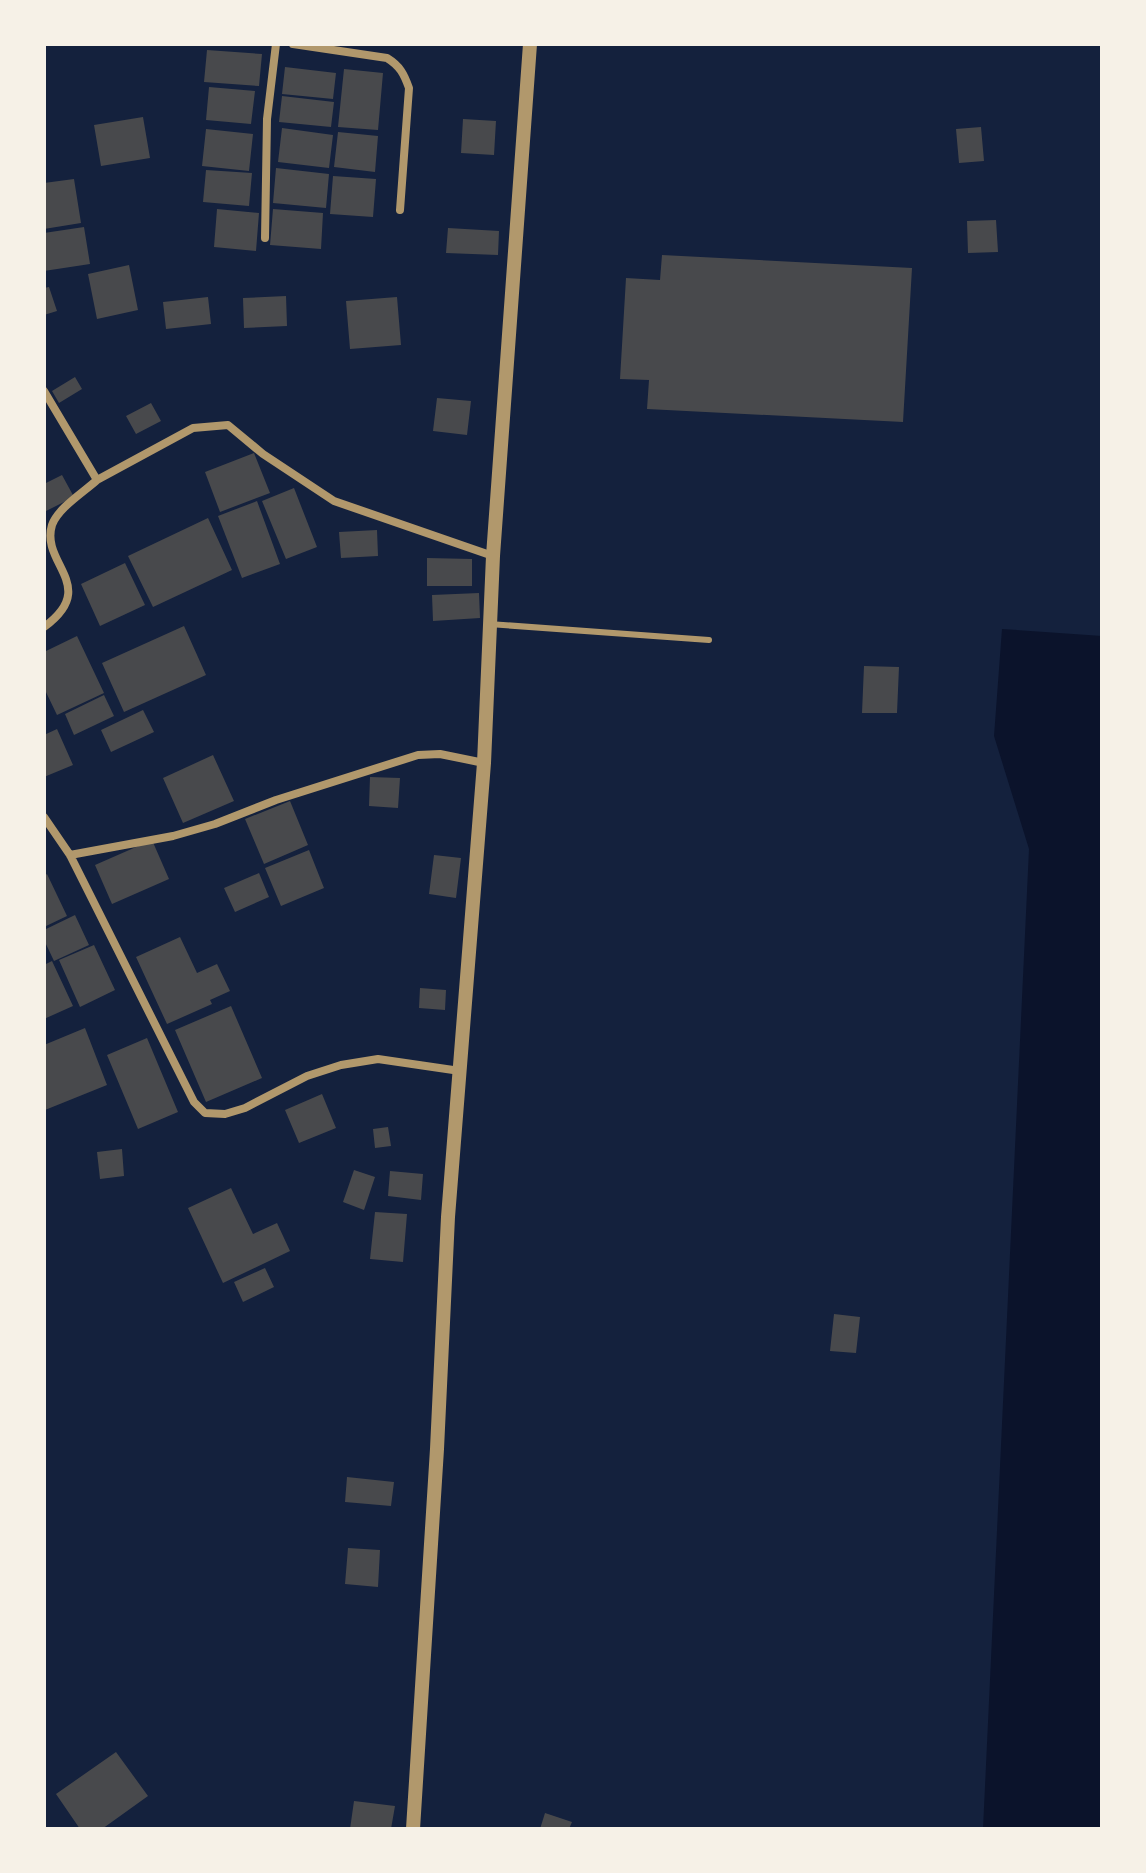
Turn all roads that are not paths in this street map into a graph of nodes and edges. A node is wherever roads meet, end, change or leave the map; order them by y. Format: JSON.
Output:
{"nodes":[{"id":1,"x":276,"y":44,"type":"edge"},
{"id":2,"x":293,"y":44,"type":"edge"},
{"id":3,"x":530,"y":44,"type":"edge"},
{"id":4,"x":400,"y":210,"type":"dead end"},
{"id":5,"x":265,"y":238,"type":"dead end"},
{"id":6,"x":44,"y":391,"type":"edge"},
{"id":7,"x":97,"y":480,"type":"junction"},
{"id":8,"x":493,"y":556,"type":"junction"},
{"id":9,"x":489,"y":624,"type":"junction"},
{"id":10,"x":44,"y":627,"type":"edge"},
{"id":11,"x":709,"y":640,"type":"dead end"},
{"id":12,"x":484,"y":763,"type":"junction"},
{"id":13,"x":44,"y":817,"type":"edge"},
{"id":14,"x":70,"y":855,"type":"junction"},
{"id":15,"x":460,"y":1071,"type":"junction"},
{"id":16,"x":413,"y":1829,"type":"edge"}],
"edges":[{"from":1,"to":5,"type":"street"},
{"from":2,"to":4,"type":"street"},
{"from":3,"to":8,"type":"street"},
{"from":6,"to":7,"type":"street"},
{"from":7,"to":8,"type":"street"},
{"from":7,"to":10,"type":"street"},
{"from":8,"to":9,"type":"street"},
{"from":9,"to":11,"type":"lane"},
{"from":9,"to":12,"type":"street"},
{"from":12,"to":14,"type":"street"},
{"from":12,"to":15,"type":"street"},
{"from":13,"to":14,"type":"street"},
{"from":14,"to":15,"type":"street"},
{"from":15,"to":16,"type":"street"}]}
